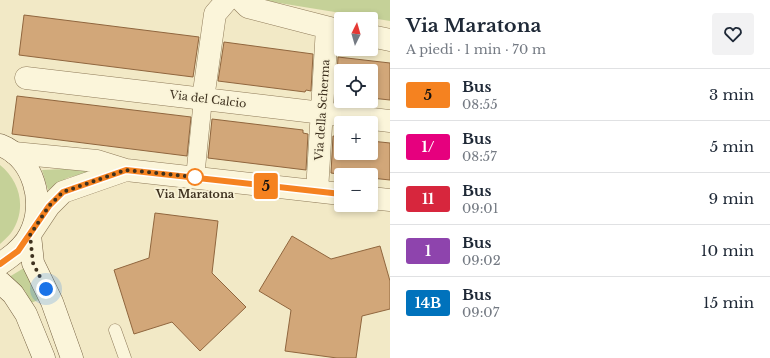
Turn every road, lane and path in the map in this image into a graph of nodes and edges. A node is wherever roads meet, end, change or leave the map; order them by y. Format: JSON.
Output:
{"nodes":[{"id":1,"x":226,"y":0,"type":"edge"},
{"id":2,"x":241,"y":0,"type":"edge"},
{"id":3,"x":334,"y":29,"type":"edge"},
{"id":4,"x":378,"y":37,"type":"edge"},
{"id":5,"x":390,"y":40,"type":"edge"},
{"id":6,"x":26,"y":78,"type":"dead end"},
{"id":7,"x":203,"y":99,"type":"junction"},
{"id":8,"x":321,"y":113,"type":"junction"},
{"id":9,"x":390,"y":121,"type":"edge"},
{"id":10,"x":4,"y":146,"type":"edge"},
{"id":11,"x":126,"y":170,"type":"junction"},
{"id":12,"x":195,"y":178,"type":"junction"},
{"id":13,"x":317,"y":191,"type":"junction"},
{"id":14,"x":334,"y":193,"type":"edge"},
{"id":15,"x":378,"y":199,"type":"edge"},
{"id":16,"x":390,"y":200,"type":"edge"},
{"id":17,"x":30,"y":235,"type":"junction"},
{"id":18,"x":0,"y":264,"type":"edge"},
{"id":19,"x":0,"y":282,"type":"edge"},
{"id":20,"x":115,"y":330,"type":"dead end"},
{"id":21,"x":44,"y":358,"type":"edge"},
{"id":22,"x":72,"y":358,"type":"edge"},
{"id":23,"x":125,"y":358,"type":"edge"}],
"edges":[{"from":1,"to":7,"type":"street"},
{"from":2,"to":3,"type":"street"},
{"from":3,"to":8,"type":"street","name":"Via della Scherma"},
{"from":4,"to":5,"type":"street"},
{"from":6,"to":7,"type":"street","name":"Via del Calcio"},
{"from":7,"to":8,"type":"street","name":"Via del Calcio"},
{"from":7,"to":12,"type":"street"},
{"from":8,"to":9,"type":"street","name":"Via del Calcio"},
{"from":8,"to":13,"type":"street","name":"Via della Scherma"},
{"from":10,"to":11,"type":"street"},
{"from":10,"to":17,"type":"street"},
{"from":11,"to":12,"type":"street"},
{"from":11,"to":17,"type":"street"},
{"from":12,"to":13,"type":"street"},
{"from":13,"to":14,"type":"street"},
{"from":15,"to":16,"type":"street"},
{"from":17,"to":18,"type":"street"},
{"from":17,"to":22,"type":"street"},
{"from":19,"to":21,"type":"street"},
{"from":20,"to":23,"type":"lane"}]}
